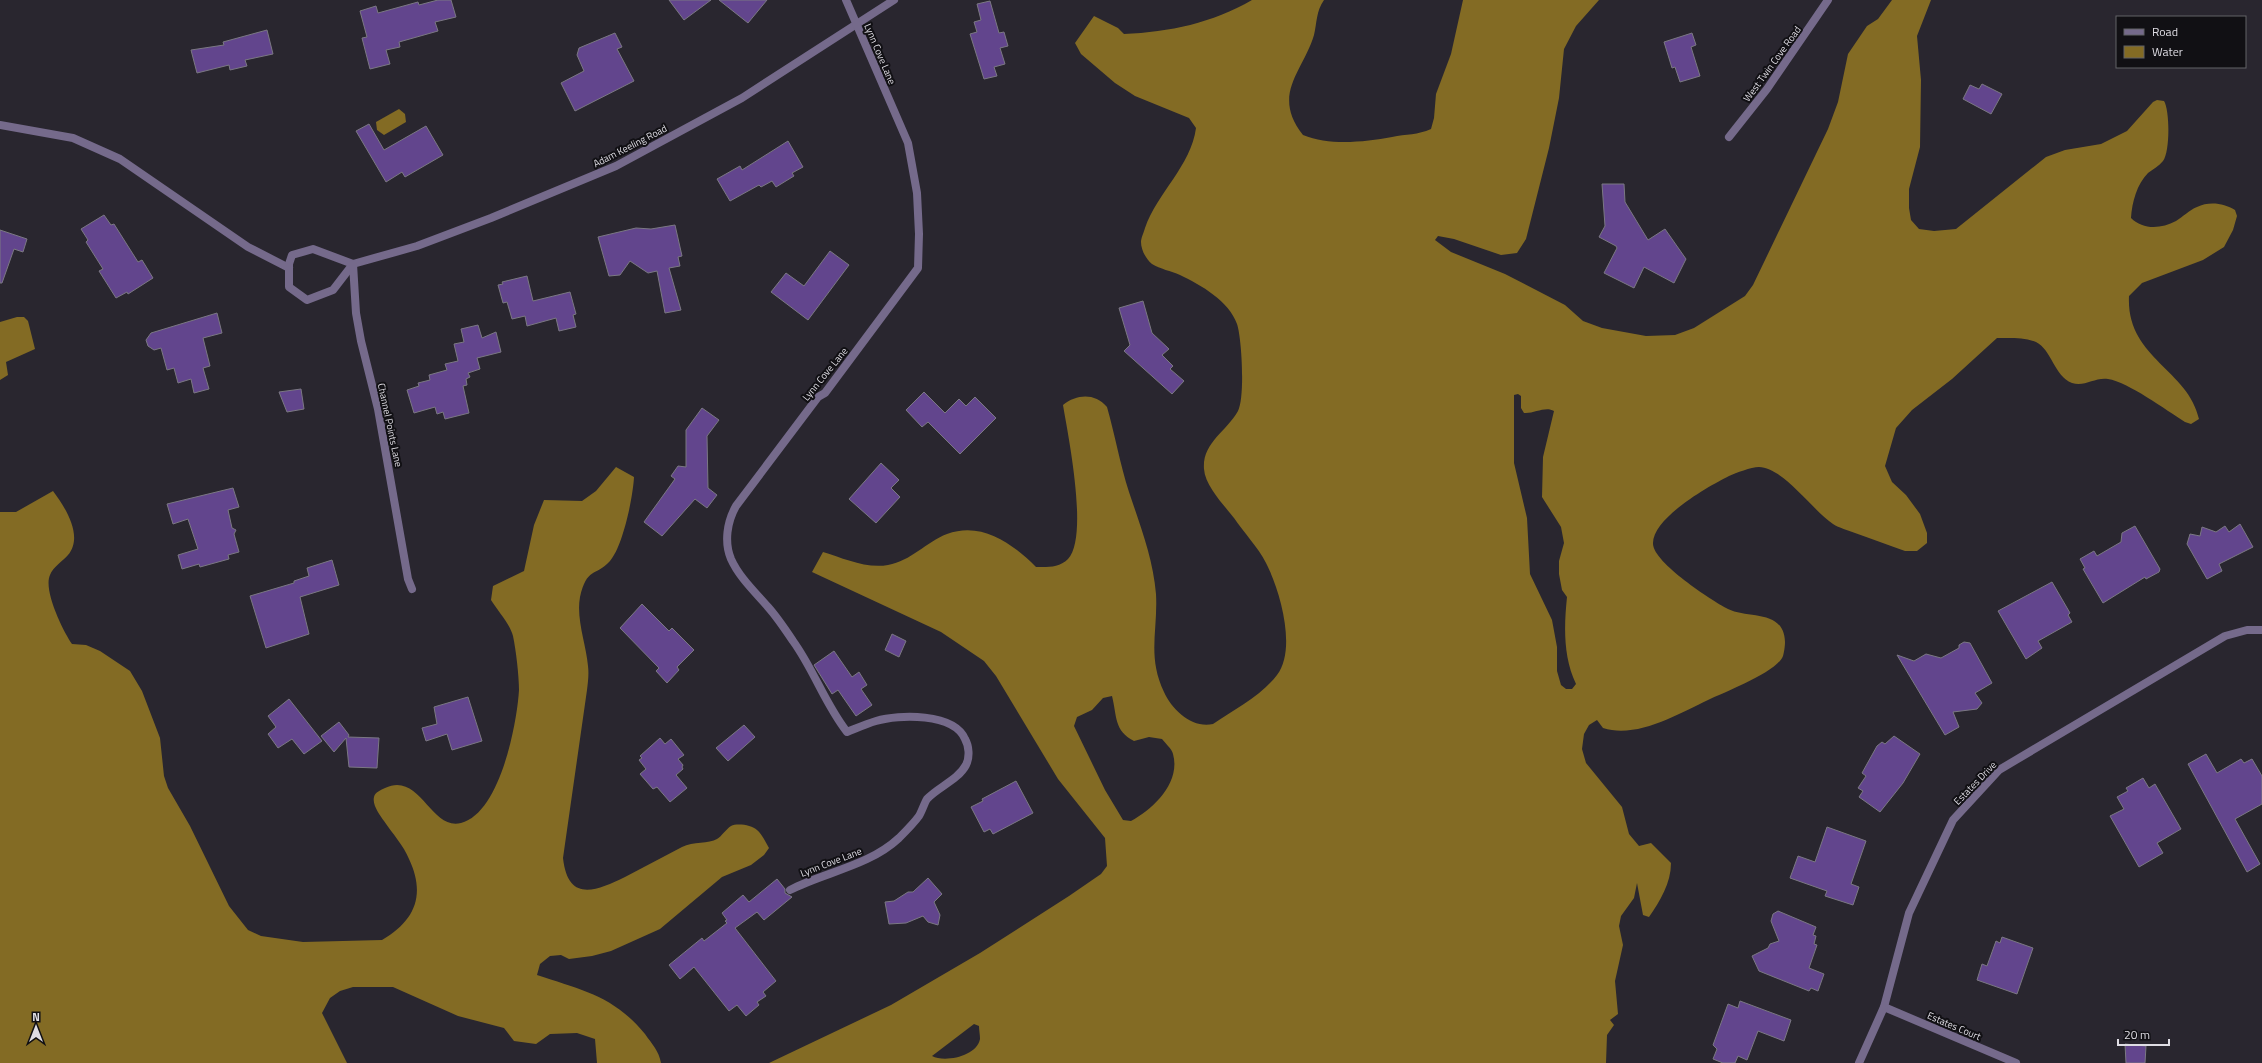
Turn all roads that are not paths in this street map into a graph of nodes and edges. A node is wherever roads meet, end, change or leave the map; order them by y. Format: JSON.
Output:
{"nodes":[{"id":1,"x":846,"y":0,"type":"edge"},
{"id":2,"x":894,"y":0,"type":"edge"},
{"id":3,"x":1828,"y":0,"type":"edge"},
{"id":4,"x":857,"y":25,"type":"junction"},
{"id":5,"x":0,"y":125,"type":"edge"},
{"id":6,"x":1729,"y":137,"type":"dead end"},
{"id":7,"x":353,"y":264,"type":"junction"},
{"id":8,"x":288,"y":268,"type":"junction"},
{"id":9,"x":412,"y":589,"type":"dead end"},
{"id":10,"x":2262,"y":630,"type":"edge"},
{"id":11,"x":790,"y":890,"type":"dead end"},
{"id":12,"x":1884,"y":1007,"type":"junction"},
{"id":13,"x":1859,"y":1063,"type":"edge"},
{"id":14,"x":2016,"y":1063,"type":"edge"}],
"edges":[{"from":1,"to":4,"type":"street","name":"Lynn Cove Lane"},
{"from":2,"to":4,"type":"street","name":"Adam Keeling Road"},
{"from":3,"to":6,"type":"street","name":"West Twin Cove Road"},
{"from":4,"to":7,"type":"street","name":"Adam Keeling Road"},
{"from":4,"to":11,"type":"street","name":"Lynn Cove Lane"},
{"from":5,"to":8,"type":"street"},
{"from":7,"to":8,"type":"street"},
{"from":7,"to":8,"type":"street"},
{"from":7,"to":9,"type":"street","name":"Channel Points Lane"},
{"from":10,"to":12,"type":"street","name":"Estates Drive"},
{"from":12,"to":13,"type":"street","name":"Estates Drive"},
{"from":12,"to":14,"type":"street","name":"Estates Court"}]}
